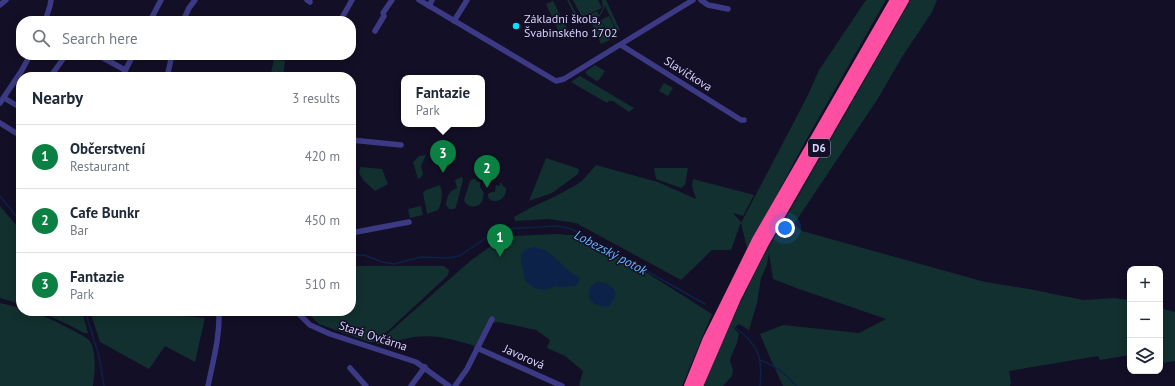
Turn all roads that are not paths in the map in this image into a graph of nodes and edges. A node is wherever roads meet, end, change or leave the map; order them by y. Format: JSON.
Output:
{"nodes":[{"id":1,"x":6,"y":0,"type":"edge"},
{"id":2,"x":51,"y":0,"type":"edge"},
{"id":3,"x":161,"y":0,"type":"edge"},
{"id":4,"x":194,"y":0,"type":"edge"},
{"id":5,"x":352,"y":0,"type":"edge"},
{"id":6,"x":392,"y":0,"type":"edge"},
{"id":7,"x":419,"y":0,"type":"edge"},
{"id":8,"x":432,"y":0,"type":"edge"},
{"id":9,"x":467,"y":0,"type":"edge"},
{"id":10,"x":693,"y":0,"type":"edge"},
{"id":11,"x":701,"y":0,"type":"edge"},
{"id":12,"x":894,"y":0,"type":"edge"},
{"id":13,"x":904,"y":0,"type":"edge"},
{"id":14,"x":0,"y":5,"type":"edge"},
{"id":15,"x":429,"y":6,"type":"junction"},
{"id":16,"x":728,"y":9,"type":"dead end"},
{"id":17,"x":47,"y":16,"type":"edge"},
{"id":18,"x":153,"y":16,"type":"edge"},
{"id":19,"x":185,"y":16,"type":"edge"},
{"id":20,"x":343,"y":16,"type":"dead end"},
{"id":21,"x":454,"y":21,"type":"junction"},
{"id":22,"x":375,"y":31,"type":"dead end"},
{"id":23,"x":621,"y":45,"type":"junction"},
{"id":24,"x":27,"y":60,"type":"edge"},
{"id":25,"x":62,"y":60,"type":"edge"},
{"id":26,"x":107,"y":60,"type":"edge"},
{"id":27,"x":130,"y":60,"type":"edge"},
{"id":28,"x":171,"y":60,"type":"edge"},
{"id":29,"x":125,"y":70,"type":"joint"},
{"id":30,"x":21,"y":72,"type":"edge"},
{"id":31,"x":54,"y":72,"type":"edge"},
{"id":32,"x":168,"y":72,"type":"edge"},
{"id":33,"x":16,"y":79,"type":"edge"},
{"id":34,"x":4,"y":98,"type":"junction"},
{"id":35,"x":0,"y":103,"type":"edge"},
{"id":36,"x":16,"y":105,"type":"edge"},
{"id":37,"x":744,"y":120,"type":"dead end"},
{"id":38,"x":0,"y":123,"type":"edge"},
{"id":39,"x":16,"y":133,"type":"edge"},
{"id":40,"x":356,"y":141,"type":"edge"},
{"id":41,"x":400,"y":145,"type":"dead end"},
{"id":42,"x":409,"y":222,"type":"dead end"},
{"id":43,"x":356,"y":233,"type":"edge"},
{"id":44,"x":219,"y":316,"type":"edge"},
{"id":45,"x":301,"y":316,"type":"edge"},
{"id":46,"x":492,"y":319,"type":"dead end"},
{"id":47,"x":477,"y":348,"type":"junction"},
{"id":48,"x":425,"y":367,"type":"junction"},
{"id":49,"x":350,"y":368,"type":"dead end"},
{"id":50,"x":208,"y":386,"type":"edge"},
{"id":51,"x":366,"y":386,"type":"edge"},
{"id":52,"x":411,"y":386,"type":"edge"},
{"id":53,"x":449,"y":386,"type":"edge"},
{"id":54,"x":455,"y":386,"type":"edge"},
{"id":55,"x":562,"y":386,"type":"edge"},
{"id":56,"x":689,"y":386,"type":"edge"},
{"id":57,"x":698,"y":386,"type":"edge"}],
"edges":[{"from":1,"to":14,"type":"street"},
{"from":2,"to":17,"type":"street"},
{"from":3,"to":18,"type":"street"},
{"from":4,"to":19,"type":"street"},
{"from":5,"to":20,"type":"street"},
{"from":6,"to":22,"type":"street"},
{"from":7,"to":15,"type":"street"},
{"from":8,"to":15,"type":"street"},
{"from":9,"to":21,"type":"street"},
{"from":10,"to":23,"type":"street"},
{"from":11,"to":16,"type":"street"},
{"from":12,"to":56,"type":"highway","number":"D6"},
{"from":13,"to":57,"type":"highway","number":"D6"},
{"from":15,"to":21,"type":"street"},
{"from":21,"to":23,"type":"street"},
{"from":23,"to":37,"type":"street","name":"Slavíčkova"},
{"from":24,"to":30,"type":"street"},
{"from":25,"to":31,"type":"street"},
{"from":26,"to":29,"type":"street"},
{"from":27,"to":29,"type":"street"},
{"from":28,"to":32,"type":"street"},
{"from":33,"to":34,"type":"street"},
{"from":34,"to":35,"type":"street"},
{"from":34,"to":36,"type":"street"},
{"from":38,"to":39,"type":"street"},
{"from":40,"to":41,"type":"street"},
{"from":42,"to":43,"type":"street"},
{"from":44,"to":50,"type":"street"},
{"from":45,"to":48,"type":"street","name":"Stará Ovčárna"},
{"from":46,"to":47,"type":"street"},
{"from":47,"to":54,"type":"street"},
{"from":47,"to":55,"type":"street","name":"Javorová"},
{"from":48,"to":52,"type":"street"},
{"from":48,"to":53,"type":"street","name":"Stará Ovčárna"},
{"from":49,"to":51,"type":"street"}]}
